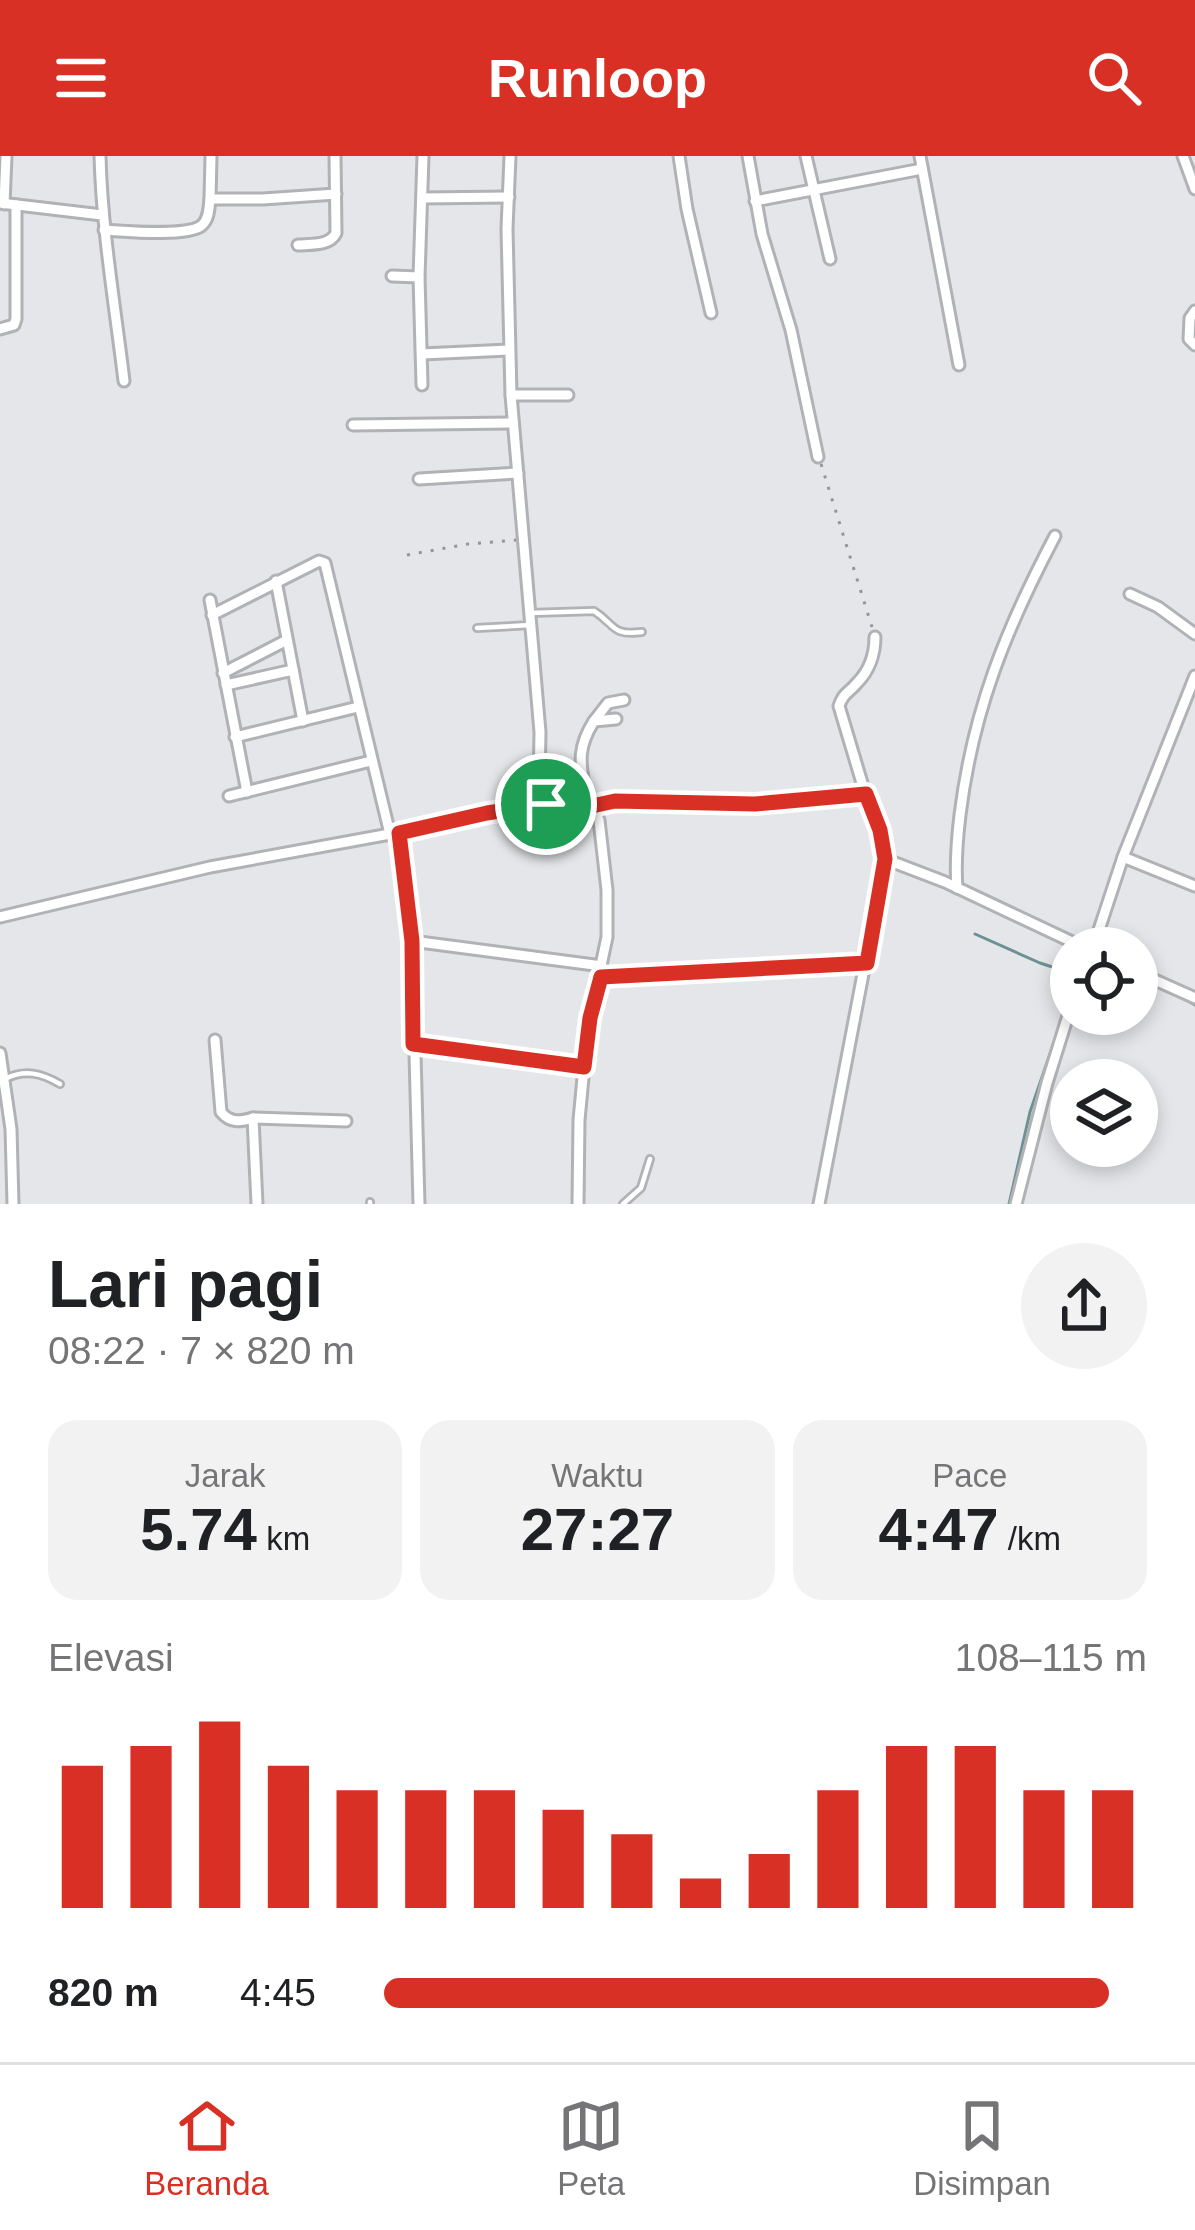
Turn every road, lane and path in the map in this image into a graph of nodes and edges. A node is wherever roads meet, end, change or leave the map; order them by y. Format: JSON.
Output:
{"nodes":[{"id":1,"x":6,"y":156,"type":"edge"},
{"id":2,"x":100,"y":156,"type":"edge"},
{"id":3,"x":211,"y":156,"type":"edge"},
{"id":4,"x":335,"y":156,"type":"edge"},
{"id":5,"x":423,"y":156,"type":"edge"},
{"id":6,"x":510,"y":156,"type":"edge"},
{"id":7,"x":679,"y":156,"type":"edge"},
{"id":8,"x":748,"y":156,"type":"edge"},
{"id":9,"x":806,"y":156,"type":"edge"},
{"id":10,"x":920,"y":156,"type":"edge"},
{"id":11,"x":1183,"y":156,"type":"edge"},
{"id":12,"x":922,"y":169,"type":"junction"},
{"id":13,"x":1195,"y":188,"type":"edge"},
{"id":14,"x":812,"y":190,"type":"junction"},
{"id":15,"x":335,"y":194,"type":"junction"},
{"id":16,"x":509,"y":196,"type":"junction"},
{"id":17,"x":422,"y":198,"type":"junction"},
{"id":18,"x":210,"y":199,"type":"junction"},
{"id":19,"x":755,"y":201,"type":"junction"},
{"id":20,"x":7,"y":204,"type":"edge"},
{"id":21,"x":102,"y":215,"type":"junction"},
{"id":22,"x":104,"y":230,"type":"junction"},
{"id":23,"x":298,"y":245,"type":"dead end"},
{"id":24,"x":830,"y":259,"type":"dead end"},
{"id":25,"x":392,"y":276,"type":"dead end"},
{"id":26,"x":419,"y":277,"type":"junction"},
{"id":27,"x":1195,"y":311,"type":"edge"},
{"id":28,"x":711,"y":313,"type":"dead end"},
{"id":29,"x":0,"y":329,"type":"edge"},
{"id":30,"x":1195,"y":345,"type":"edge"},
{"id":31,"x":509,"y":350,"type":"junction"},
{"id":32,"x":422,"y":354,"type":"junction"},
{"id":33,"x":959,"y":365,"type":"dead end"},
{"id":34,"x":124,"y":381,"type":"dead end"},
{"id":35,"x":422,"y":385,"type":"dead end"},
{"id":36,"x":511,"y":395,"type":"junction"},
{"id":37,"x":568,"y":395,"type":"dead end"},
{"id":38,"x":514,"y":423,"type":"junction"},
{"id":39,"x":353,"y":425,"type":"dead end"},
{"id":40,"x":818,"y":457,"type":"joint"},
{"id":41,"x":518,"y":473,"type":"junction"},
{"id":42,"x":419,"y":479,"type":"dead end"},
{"id":43,"x":1055,"y":536,"type":"dead end"},
{"id":44,"x":523,"y":539,"type":"junction"},
{"id":45,"x":407,"y":555,"type":"dead end"},
{"id":46,"x":276,"y":581,"type":"junction"},
{"id":47,"x":1130,"y":594,"type":"dead end"},
{"id":48,"x":210,"y":601,"type":"dead end"},
{"id":49,"x":530,"y":613,"type":"junction"},
{"id":50,"x":212,"y":615,"type":"junction"},
{"id":51,"x":531,"y":625,"type":"junction"},
{"id":52,"x":477,"y":628,"type":"dead end"},
{"id":53,"x":642,"y":632,"type":"dead end"},
{"id":54,"x":1195,"y":634,"type":"edge"},
{"id":55,"x":875,"y":637,"type":"joint"},
{"id":56,"x":287,"y":640,"type":"junction"},
{"id":57,"x":293,"y":670,"type":"junction"},
{"id":58,"x":1195,"y":676,"type":"edge"},
{"id":59,"x":224,"y":679,"type":"junction"},
{"id":60,"x":624,"y":700,"type":"dead end"},
{"id":61,"x":358,"y":707,"type":"junction"},
{"id":62,"x":616,"y":719,"type":"dead end"},
{"id":63,"x":303,"y":721,"type":"junction"},
{"id":64,"x":594,"y":721,"type":"junction"},
{"id":65,"x":236,"y":737,"type":"junction"},
{"id":66,"x":371,"y":760,"type":"junction"},
{"id":67,"x":247,"y":792,"type":"junction"},
{"id":68,"x":866,"y":794,"type":"junction"},
{"id":69,"x":229,"y":796,"type":"dead end"},
{"id":70,"x":546,"y":804,"type":"junction"},
{"id":71,"x":590,"y":806,"type":"junction"},
{"id":72,"x":394,"y":834,"type":"junction"},
{"id":73,"x":1123,"y":856,"type":"junction"},
{"id":74,"x":885,"y":859,"type":"junction"},
{"id":75,"x":1195,"y":886,"type":"edge"},
{"id":76,"x":957,"y":888,"type":"junction"},
{"id":77,"x":0,"y":917,"type":"edge"},
{"id":78,"x":1097,"y":927,"type":"edge"},
{"id":79,"x":1050,"y":930,"type":"edge"},
{"id":80,"x":412,"y":941,"type":"junction"},
{"id":81,"x":867,"y":963,"type":"junction"},
{"id":82,"x":601,"y":971,"type":"junction"},
{"id":83,"x":1158,"y":981,"type":"edge"},
{"id":84,"x":1195,"y":998,"type":"edge"},
{"id":85,"x":1062,"y":1035,"type":"edge"},
{"id":86,"x":215,"y":1040,"type":"dead end"},
{"id":87,"x":413,"y":1044,"type":"junction"},
{"id":88,"x":0,"y":1053,"type":"edge"},
{"id":89,"x":584,"y":1067,"type":"junction"},
{"id":90,"x":5,"y":1079,"type":"junction"},
{"id":91,"x":60,"y":1084,"type":"dead end"},
{"id":92,"x":253,"y":1118,"type":"junction"},
{"id":93,"x":346,"y":1121,"type":"dead end"},
{"id":94,"x":650,"y":1159,"type":"dead end"},
{"id":95,"x":13,"y":1204,"type":"edge"},
{"id":96,"x":256,"y":1204,"type":"edge"},
{"id":97,"x":419,"y":1204,"type":"edge"},
{"id":98,"x":578,"y":1204,"type":"edge"},
{"id":99,"x":623,"y":1204,"type":"edge"},
{"id":100,"x":819,"y":1204,"type":"edge"},
{"id":101,"x":1016,"y":1204,"type":"edge"}],
"edges":[{"from":1,"to":20,"type":"street"},
{"from":2,"to":21,"type":"street"},
{"from":3,"to":18,"type":"street"},
{"from":4,"to":15,"type":"street"},
{"from":5,"to":17,"type":"street"},
{"from":6,"to":16,"type":"street"},
{"from":7,"to":28,"type":"street"},
{"from":8,"to":19,"type":"street"},
{"from":9,"to":14,"type":"street"},
{"from":10,"to":12,"type":"street"},
{"from":11,"to":13,"type":"street"},
{"from":12,"to":14,"type":"street"},
{"from":12,"to":33,"type":"street"},
{"from":14,"to":19,"type":"street"},
{"from":14,"to":24,"type":"street"},
{"from":15,"to":18,"type":"street"},
{"from":15,"to":23,"type":"street"},
{"from":16,"to":17,"type":"street"},
{"from":16,"to":31,"type":"street"},
{"from":17,"to":26,"type":"street"},
{"from":18,"to":22,"type":"street"},
{"from":19,"to":40,"type":"street"},
{"from":20,"to":21,"type":"street"},
{"from":20,"to":29,"type":"street"},
{"from":21,"to":22,"type":"street"},
{"from":22,"to":34,"type":"street"},
{"from":25,"to":26,"type":"street"},
{"from":26,"to":32,"type":"street"},
{"from":27,"to":30,"type":"street"},
{"from":31,"to":32,"type":"street"},
{"from":31,"to":36,"type":"street"},
{"from":32,"to":35,"type":"street"},
{"from":36,"to":37,"type":"street"},
{"from":36,"to":38,"type":"street"},
{"from":38,"to":39,"type":"street"},
{"from":38,"to":41,"type":"street"},
{"from":40,"to":55,"type":"path"},
{"from":41,"to":42,"type":"street"},
{"from":41,"to":44,"type":"street"},
{"from":43,"to":76,"type":"street"},
{"from":44,"to":45,"type":"path"},
{"from":44,"to":49,"type":"street"},
{"from":46,"to":50,"type":"street"},
{"from":46,"to":56,"type":"street"},
{"from":46,"to":61,"type":"street"},
{"from":47,"to":54,"type":"street"},
{"from":48,"to":50,"type":"street"},
{"from":49,"to":51,"type":"street"},
{"from":49,"to":53,"type":"lane"},
{"from":50,"to":59,"type":"street"},
{"from":51,"to":52,"type":"lane"},
{"from":51,"to":70,"type":"street"},
{"from":55,"to":68,"type":"street"},
{"from":56,"to":57,"type":"street"},
{"from":56,"to":59,"type":"street"},
{"from":57,"to":59,"type":"street"},
{"from":57,"to":63,"type":"street"},
{"from":58,"to":73,"type":"street"},
{"from":59,"to":65,"type":"street"},
{"from":60,"to":64,"type":"street"},
{"from":61,"to":63,"type":"street"},
{"from":61,"to":66,"type":"street"},
{"from":62,"to":64,"type":"street"},
{"from":63,"to":65,"type":"street"},
{"from":64,"to":71,"type":"street"},
{"from":65,"to":67,"type":"street"},
{"from":66,"to":67,"type":"street"},
{"from":66,"to":72,"type":"street"},
{"from":67,"to":69,"type":"street"},
{"from":68,"to":71,"type":"street"},
{"from":68,"to":74,"type":"street"},
{"from":70,"to":71,"type":"street"},
{"from":70,"to":72,"type":"street"},
{"from":71,"to":82,"type":"street"},
{"from":72,"to":77,"type":"street"},
{"from":72,"to":80,"type":"street"},
{"from":73,"to":75,"type":"street"},
{"from":73,"to":78,"type":"street"},
{"from":74,"to":76,"type":"street"},
{"from":74,"to":81,"type":"street"},
{"from":76,"to":79,"type":"street"},
{"from":80,"to":82,"type":"street"},
{"from":80,"to":87,"type":"street"},
{"from":81,"to":82,"type":"street"},
{"from":81,"to":100,"type":"street"},
{"from":82,"to":89,"type":"street"},
{"from":83,"to":84,"type":"street"},
{"from":85,"to":101,"type":"street"},
{"from":86,"to":92,"type":"street"},
{"from":87,"to":89,"type":"street"},
{"from":87,"to":97,"type":"street"},
{"from":88,"to":90,"type":"street"},
{"from":89,"to":98,"type":"street"},
{"from":90,"to":91,"type":"lane"},
{"from":90,"to":95,"type":"street"},
{"from":92,"to":93,"type":"street"},
{"from":92,"to":96,"type":"street"},
{"from":94,"to":99,"type":"lane"}]}
